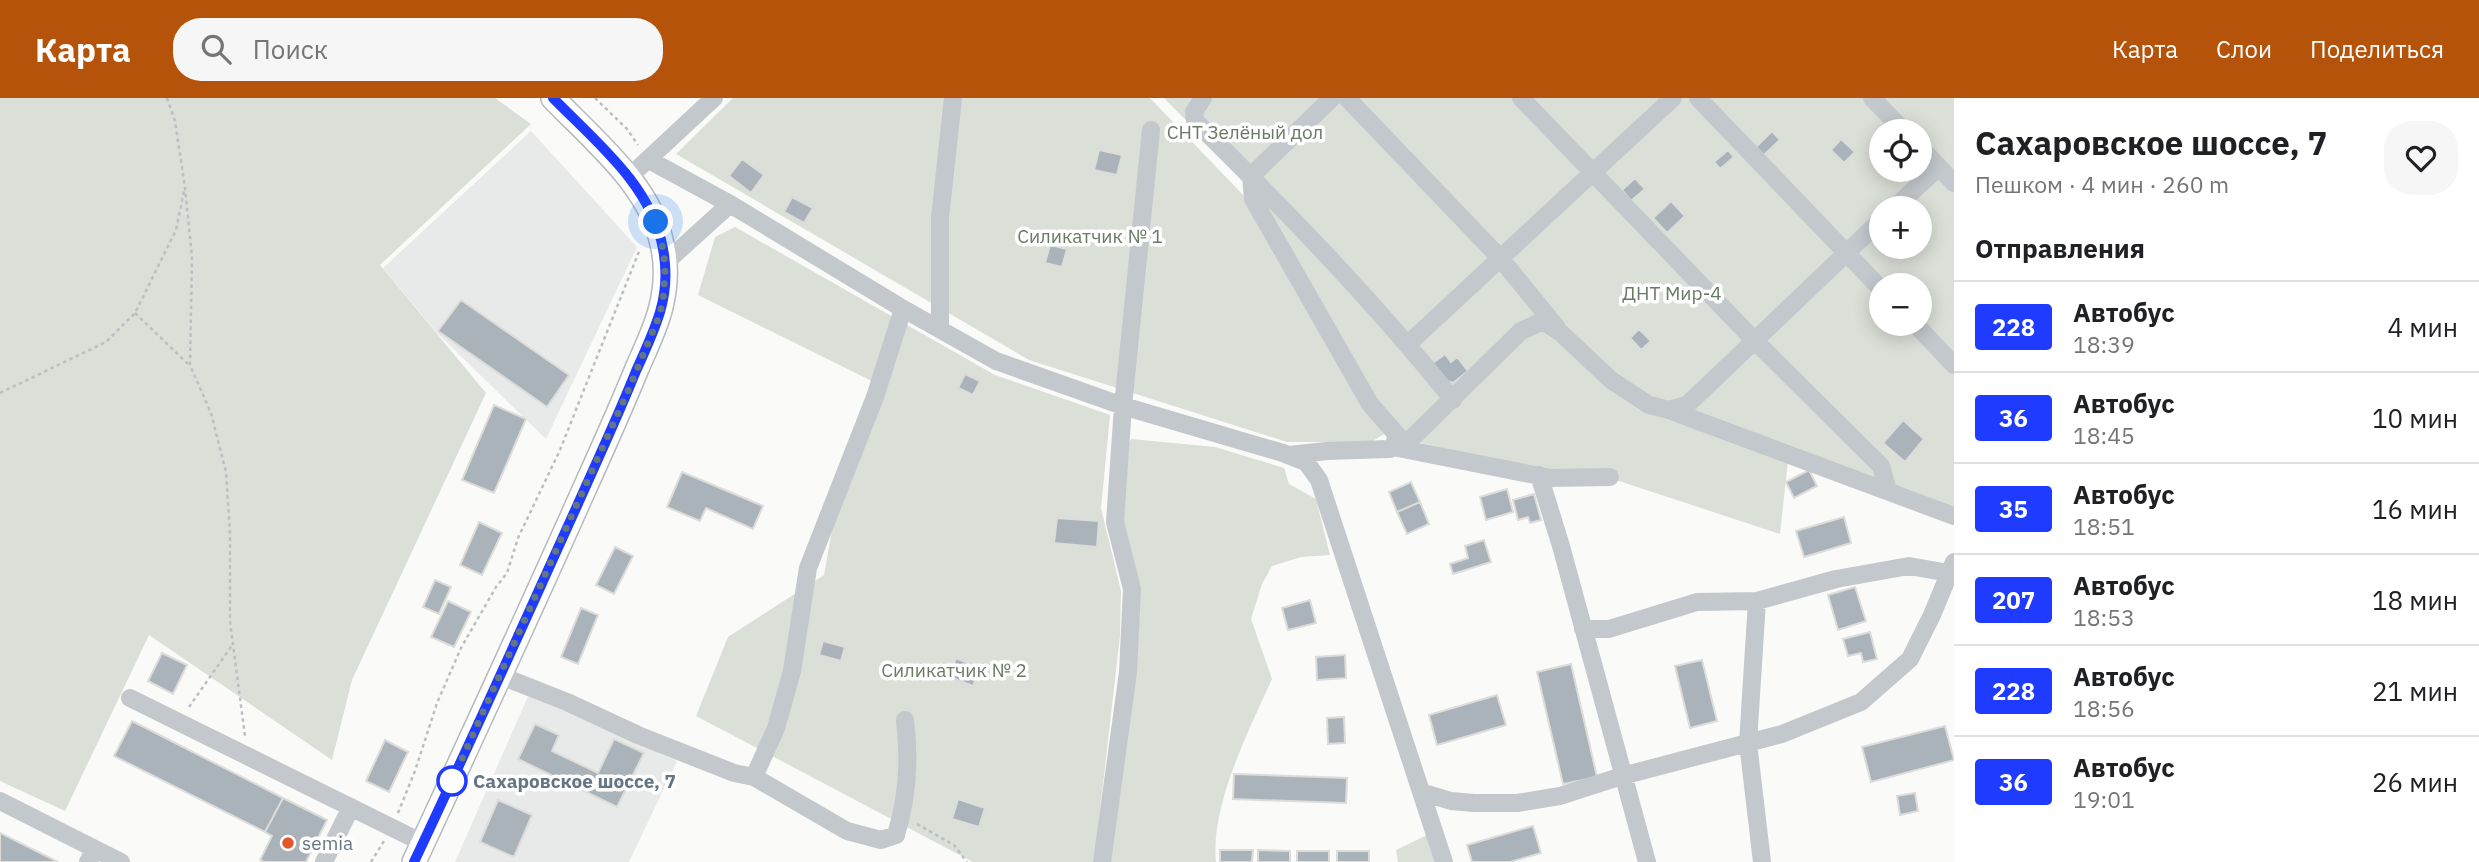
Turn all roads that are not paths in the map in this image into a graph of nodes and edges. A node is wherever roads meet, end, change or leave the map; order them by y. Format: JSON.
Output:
{"nodes":[{"id":1,"x":553,"y":98,"type":"edge"},
{"id":2,"x":714,"y":98,"type":"edge"},
{"id":3,"x":953,"y":98,"type":"edge"},
{"id":4,"x":1332,"y":98,"type":"edge"},
{"id":5,"x":1347,"y":98,"type":"edge"},
{"id":6,"x":1521,"y":98,"type":"edge"},
{"id":7,"x":1672,"y":98,"type":"edge"},
{"id":8,"x":1698,"y":98,"type":"edge"},
{"id":9,"x":1872,"y":98,"type":"edge"},
{"id":10,"x":1199,"y":105,"type":"edge"},
{"id":11,"x":1892,"y":119,"type":"edge"},
{"id":12,"x":1151,"y":130,"type":"dead end"},
{"id":13,"x":649,"y":160,"type":"junction"},
{"id":14,"x":1932,"y":160,"type":"edge"},
{"id":15,"x":1939,"y":167,"type":"junction"},
{"id":16,"x":1593,"y":173,"type":"junction"},
{"id":17,"x":1251,"y":176,"type":"junction"},
{"id":18,"x":629,"y":177,"type":"junction"},
{"id":19,"x":1954,"y":183,"type":"edge"},
{"id":20,"x":1907,"y":196,"type":"edge"},
{"id":21,"x":730,"y":204,"type":"junction"},
{"id":22,"x":1869,"y":231,"type":"edge"},
{"id":23,"x":1847,"y":252,"type":"junction"},
{"id":24,"x":1501,"y":259,"type":"junction"},
{"id":25,"x":665,"y":263,"type":"junction"},
{"id":26,"x":1869,"y":276,"type":"edge"},
{"id":27,"x":904,"y":309,"type":"junction"},
{"id":28,"x":940,"y":329,"type":"junction"},
{"id":29,"x":1561,"y":333,"type":"junction"},
{"id":30,"x":1926,"y":336,"type":"edge"},
{"id":31,"x":1754,"y":340,"type":"junction"},
{"id":32,"x":1408,"y":344,"type":"junction"},
{"id":33,"x":1954,"y":365,"type":"edge"},
{"id":34,"x":1453,"y":400,"type":"junction"},
{"id":35,"x":1123,"y":406,"type":"junction"},
{"id":36,"x":1669,"y":410,"type":"junction"},
{"id":37,"x":1393,"y":447,"type":"junction"},
{"id":38,"x":1289,"y":456,"type":"junction"},
{"id":39,"x":1539,"y":475,"type":"junction"},
{"id":40,"x":1610,"y":477,"type":"dead end"},
{"id":41,"x":1888,"y":491,"type":"junction"},
{"id":42,"x":1954,"y":516,"type":"edge"},
{"id":43,"x":1952,"y":567,"type":"edge"},
{"id":44,"x":1757,"y":601,"type":"junction"},
{"id":45,"x":1583,"y":629,"type":"junction"},
{"id":46,"x":501,"y":676,"type":"junction"},
{"id":47,"x":130,"y":698,"type":"dead end"},
{"id":48,"x":905,"y":720,"type":"dead end"},
{"id":49,"x":1748,"y":743,"type":"junction"},
{"id":50,"x":1622,"y":776,"type":"junction"},
{"id":51,"x":754,"y":777,"type":"junction"},
{"id":52,"x":1421,"y":792,"type":"junction"},
{"id":53,"x":0,"y":801,"type":"edge"},
{"id":54,"x":351,"y":807,"type":"junction"},
{"id":55,"x":419,"y":852,"type":"edge"},
{"id":56,"x":91,"y":855,"type":"edge"},
{"id":57,"x":121,"y":862,"type":"edge"},
{"id":58,"x":324,"y":862,"type":"edge"},
{"id":59,"x":1102,"y":862,"type":"edge"},
{"id":60,"x":1444,"y":862,"type":"edge"},
{"id":61,"x":1647,"y":862,"type":"edge"},
{"id":62,"x":1762,"y":862,"type":"edge"}],
"edges":[{"from":1,"to":18,"type":"main road"},
{"from":2,"to":13,"type":"street"},
{"from":3,"to":28,"type":"street"},
{"from":4,"to":17,"type":"street"},
{"from":5,"to":24,"type":"street"},
{"from":6,"to":16,"type":"street"},
{"from":7,"to":16,"type":"street"},
{"from":8,"to":23,"type":"street"},
{"from":9,"to":11,"type":"street"},
{"from":10,"to":17,"type":"street"},
{"from":12,"to":35,"type":"street"},
{"from":13,"to":18,"type":"street"},
{"from":13,"to":21,"type":"street"},
{"from":14,"to":15,"type":"street"},
{"from":15,"to":19,"type":"street"},
{"from":15,"to":20,"type":"street"},
{"from":16,"to":24,"type":"street"},
{"from":16,"to":31,"type":"street"},
{"from":17,"to":32,"type":"street"},
{"from":17,"to":37,"type":"street"},
{"from":18,"to":25,"type":"main road"},
{"from":21,"to":25,"type":"street"},
{"from":21,"to":27,"type":"street"},
{"from":22,"to":23,"type":"street"},
{"from":23,"to":26,"type":"street"},
{"from":23,"to":31,"type":"street"},
{"from":24,"to":29,"type":"street"},
{"from":24,"to":32,"type":"street"},
{"from":25,"to":46,"type":"main road"},
{"from":27,"to":28,"type":"street"},
{"from":27,"to":51,"type":"street"},
{"from":28,"to":35,"type":"street"},
{"from":29,"to":34,"type":"street"},
{"from":29,"to":36,"type":"street"},
{"from":30,"to":33,"type":"street"},
{"from":31,"to":36,"type":"street"},
{"from":31,"to":41,"type":"street"},
{"from":32,"to":34,"type":"street"},
{"from":34,"to":37,"type":"street"},
{"from":35,"to":38,"type":"street"},
{"from":35,"to":59,"type":"street"},
{"from":36,"to":41,"type":"street"},
{"from":37,"to":38,"type":"street"},
{"from":37,"to":39,"type":"street"},
{"from":38,"to":52,"type":"street"},
{"from":39,"to":40,"type":"street"},
{"from":39,"to":45,"type":"street"},
{"from":41,"to":42,"type":"street"},
{"from":43,"to":44,"type":"street"},
{"from":43,"to":49,"type":"street"},
{"from":44,"to":45,"type":"street"},
{"from":44,"to":49,"type":"street"},
{"from":45,"to":50,"type":"street"},
{"from":46,"to":51,"type":"street"},
{"from":46,"to":55,"type":"main road"},
{"from":47,"to":54,"type":"street"},
{"from":48,"to":51,"type":"street"},
{"from":49,"to":50,"type":"street"},
{"from":49,"to":62,"type":"street"},
{"from":50,"to":52,"type":"street"},
{"from":50,"to":61,"type":"street"},
{"from":52,"to":60,"type":"street"},
{"from":53,"to":56,"type":"street"},
{"from":54,"to":55,"type":"street"},
{"from":54,"to":58,"type":"street"},
{"from":56,"to":57,"type":"street"}]}
